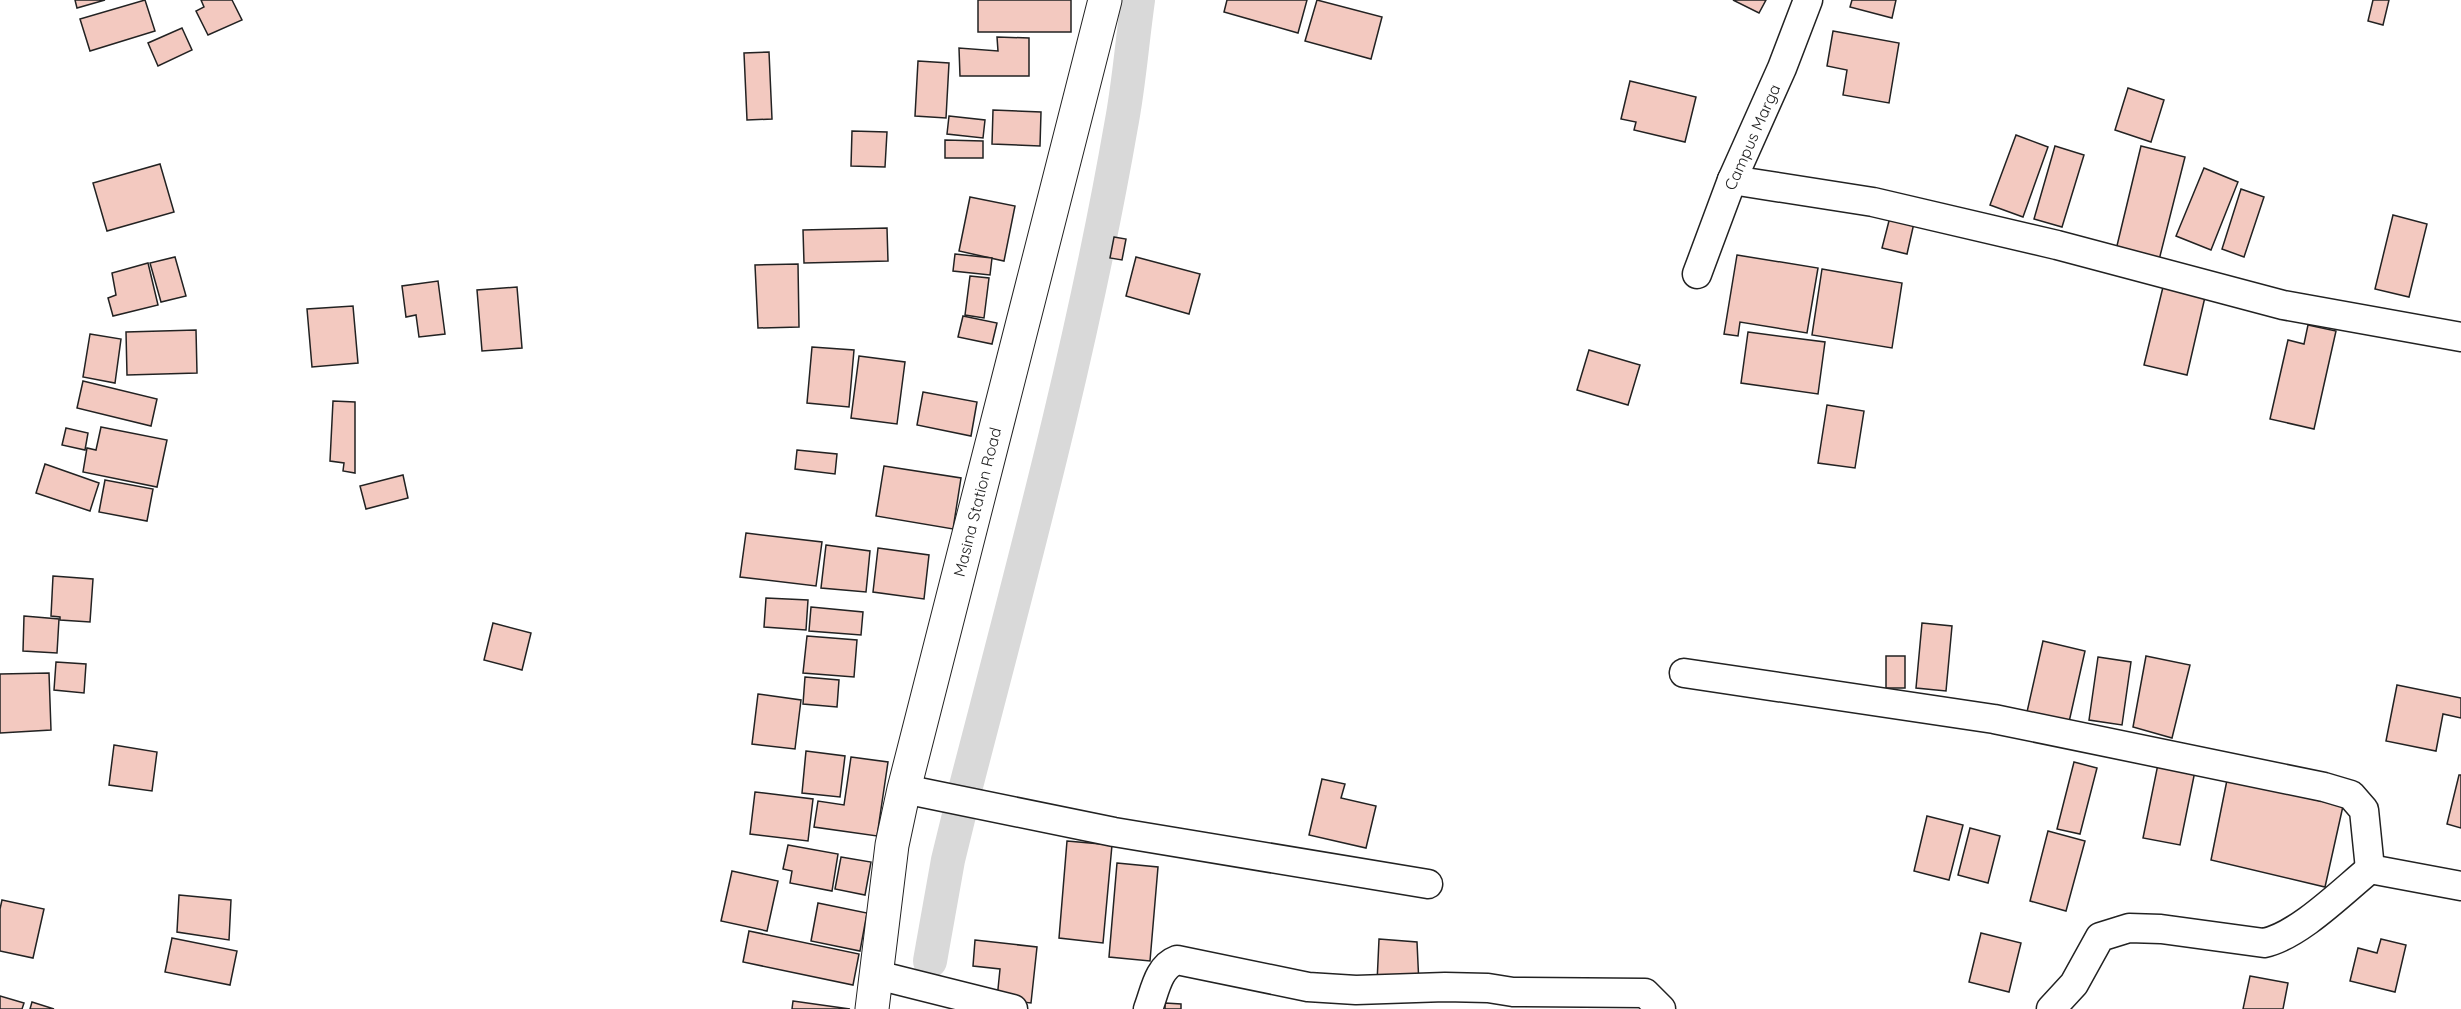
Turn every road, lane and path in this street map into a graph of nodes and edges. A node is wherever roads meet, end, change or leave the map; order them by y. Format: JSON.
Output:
{"nodes":[{"id":1,"x":1105,"y":0,"type":"edge"},
{"id":2,"x":1808,"y":0,"type":"edge"},
{"id":3,"x":1732,"y":180,"type":"junction"},
{"id":4,"x":1697,"y":274,"type":"dead end"},
{"id":5,"x":2461,"y":337,"type":"edge"},
{"id":6,"x":1684,"y":673,"type":"dead end"},
{"id":7,"x":904,"y":789,"type":"junction"},
{"id":8,"x":2370,"y":869,"type":"junction"},
{"id":9,"x":1428,"y":884,"type":"dead end"},
{"id":10,"x":2461,"y":886,"type":"edge"},
{"id":11,"x":877,"y":975,"type":"junction"},
{"id":12,"x":872,"y":1009,"type":"edge"},
{"id":13,"x":1013,"y":1009,"type":"edge"},
{"id":14,"x":1148,"y":1009,"type":"edge"},
{"id":15,"x":1661,"y":1009,"type":"edge"},
{"id":16,"x":2051,"y":1009,"type":"edge"}],
"edges":[{"from":1,"to":7,"type":"street","name":"Masina Station Road"},
{"from":2,"to":3,"type":"street","name":"Campus Marga"},
{"from":3,"to":4,"type":"street","name":"Campus Marga"},
{"from":3,"to":5,"type":"street"},
{"from":6,"to":8,"type":"street"},
{"from":7,"to":9,"type":"street"},
{"from":7,"to":11,"type":"street","name":"Masina Station Road"},
{"from":8,"to":10,"type":"street"},
{"from":8,"to":16,"type":"street"},
{"from":11,"to":12,"type":"street","name":"Masina Station Road"},
{"from":11,"to":13,"type":"street"},
{"from":14,"to":15,"type":"street"}]}
